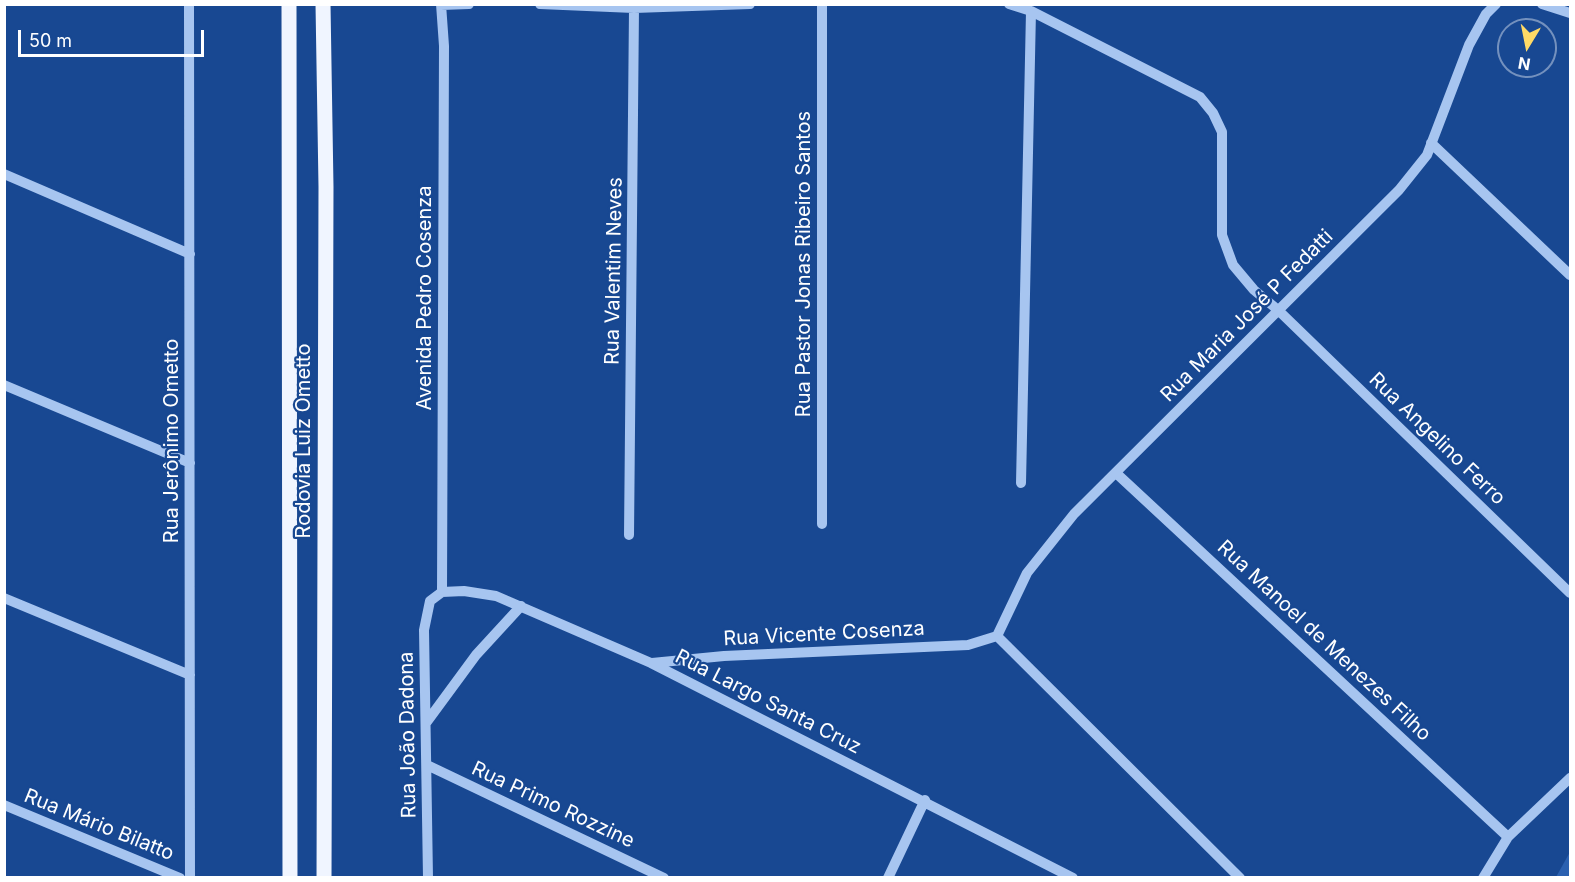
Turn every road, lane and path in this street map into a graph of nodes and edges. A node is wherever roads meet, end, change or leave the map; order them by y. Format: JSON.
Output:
{"nodes":[{"id":1,"x":189,"y":4,"type":"edge"},
{"id":2,"x":289,"y":4,"type":"edge"},
{"id":3,"x":323,"y":4,"type":"edge"},
{"id":4,"x":469,"y":4,"type":"edge"},
{"id":5,"x":540,"y":4,"type":"edge"},
{"id":6,"x":750,"y":4,"type":"edge"},
{"id":7,"x":822,"y":4,"type":"edge"},
{"id":8,"x":1009,"y":4,"type":"edge"},
{"id":9,"x":1496,"y":4,"type":"edge"},
{"id":10,"x":1542,"y":4,"type":"edge"},
{"id":11,"x":441,"y":5,"type":"edge"},
{"id":12,"x":634,"y":8,"type":"junction"},
{"id":13,"x":1031,"y":11,"type":"junction"},
{"id":14,"x":1570,"y":13,"type":"edge"},
{"id":15,"x":1431,"y":143,"type":"junction"},
{"id":16,"x":4,"y":174,"type":"edge"},
{"id":17,"x":190,"y":254,"type":"junction"},
{"id":18,"x":1570,"y":275,"type":"edge"},
{"id":19,"x":1278,"y":310,"type":"junction"},
{"id":20,"x":4,"y":386,"type":"edge"},
{"id":21,"x":190,"y":463,"type":"junction"},
{"id":22,"x":1116,"y":473,"type":"junction"},
{"id":23,"x":1021,"y":483,"type":"dead end"},
{"id":24,"x":822,"y":524,"type":"dead end"},
{"id":25,"x":629,"y":535,"type":"dead end"},
{"id":26,"x":1570,"y":593,"type":"edge"},
{"id":27,"x":439,"y":594,"type":"junction"},
{"id":28,"x":4,"y":598,"type":"edge"},
{"id":29,"x":521,"y":606,"type":"junction"},
{"id":30,"x":997,"y":636,"type":"junction"},
{"id":31,"x":651,"y":663,"type":"junction"},
{"id":32,"x":190,"y":675,"type":"junction"},
{"id":33,"x":426,"y":723,"type":"junction"},
{"id":34,"x":427,"y":765,"type":"junction"},
{"id":35,"x":1570,"y":778,"type":"edge"},
{"id":36,"x":925,"y":800,"type":"junction"},
{"id":37,"x":4,"y":805,"type":"edge"},
{"id":38,"x":1508,"y":837,"type":"junction"},
{"id":39,"x":180,"y":878,"type":"edge"},
{"id":40,"x":190,"y":878,"type":"edge"},
{"id":41,"x":290,"y":878,"type":"edge"},
{"id":42,"x":324,"y":878,"type":"edge"},
{"id":43,"x":428,"y":878,"type":"edge"},
{"id":44,"x":664,"y":878,"type":"edge"},
{"id":45,"x":888,"y":878,"type":"edge"},
{"id":46,"x":1073,"y":878,"type":"edge"},
{"id":47,"x":1240,"y":878,"type":"edge"},
{"id":48,"x":1483,"y":878,"type":"edge"}],
"edges":[{"from":1,"to":17,"type":"street","name":"Rua Jerônimo Ometto"},
{"from":2,"to":41,"type":"main road","name":"Rodovia Luiz Ometto"},
{"from":3,"to":42,"type":"main road","name":"Rodovia Luiz Ometto"},
{"from":4,"to":11,"type":"street"},
{"from":5,"to":12,"type":"street"},
{"from":6,"to":12,"type":"street"},
{"from":7,"to":24,"type":"street","name":"Rua Pastor Jonas Ribeiro Santos"},
{"from":8,"to":13,"type":"street"},
{"from":9,"to":15,"type":"street","name":"Rua Maria José P Fedatti"},
{"from":10,"to":14,"type":"street"},
{"from":11,"to":27,"type":"street","name":"Avenida Pedro Cosenza"},
{"from":12,"to":25,"type":"street","name":"Rua Valentim Neves"},
{"from":13,"to":19,"type":"street","name":"Rua Angelino Ferro"},
{"from":13,"to":23,"type":"street"},
{"from":15,"to":18,"type":"street"},
{"from":15,"to":19,"type":"street","name":"Rua Maria José P Fedatti"},
{"from":16,"to":17,"type":"street"},
{"from":17,"to":21,"type":"street","name":"Rua Jerônimo Ometto"},
{"from":19,"to":22,"type":"street","name":"Rua Maria José P Fedatti"},
{"from":19,"to":26,"type":"street","name":"Rua Angelino Ferro"},
{"from":20,"to":21,"type":"street"},
{"from":21,"to":32,"type":"street","name":"Rua Jerônimo Ometto"},
{"from":22,"to":30,"type":"street","name":"Rua Maria José P Fedatti"},
{"from":22,"to":38,"type":"street","name":"Rua Manoel de Menezes Filho"},
{"from":27,"to":29,"type":"street","name":"Rua Largo Santa Cruz"},
{"from":27,"to":33,"type":"street","name":"Rua João Dadona"},
{"from":28,"to":32,"type":"street"},
{"from":29,"to":31,"type":"street","name":"Rua Largo Santa Cruz"},
{"from":29,"to":33,"type":"street"},
{"from":30,"to":31,"type":"street","name":"Rua Vicente Cosenza"},
{"from":30,"to":47,"type":"street"},
{"from":31,"to":36,"type":"street","name":"Rua Largo Santa Cruz"},
{"from":32,"to":40,"type":"street","name":"Rua Jerônimo Ometto"},
{"from":33,"to":34,"type":"street","name":"Rua João Dadona"},
{"from":34,"to":43,"type":"street","name":"Rua João Dadona"},
{"from":34,"to":44,"type":"street","name":"Rua Primo Rozzine"},
{"from":35,"to":38,"type":"street"},
{"from":36,"to":45,"type":"street"},
{"from":36,"to":46,"type":"street","name":"Rua Largo Santa Cruz"},
{"from":37,"to":39,"type":"street","name":"Rua Mário Bilatto"},
{"from":38,"to":48,"type":"street"}]}
